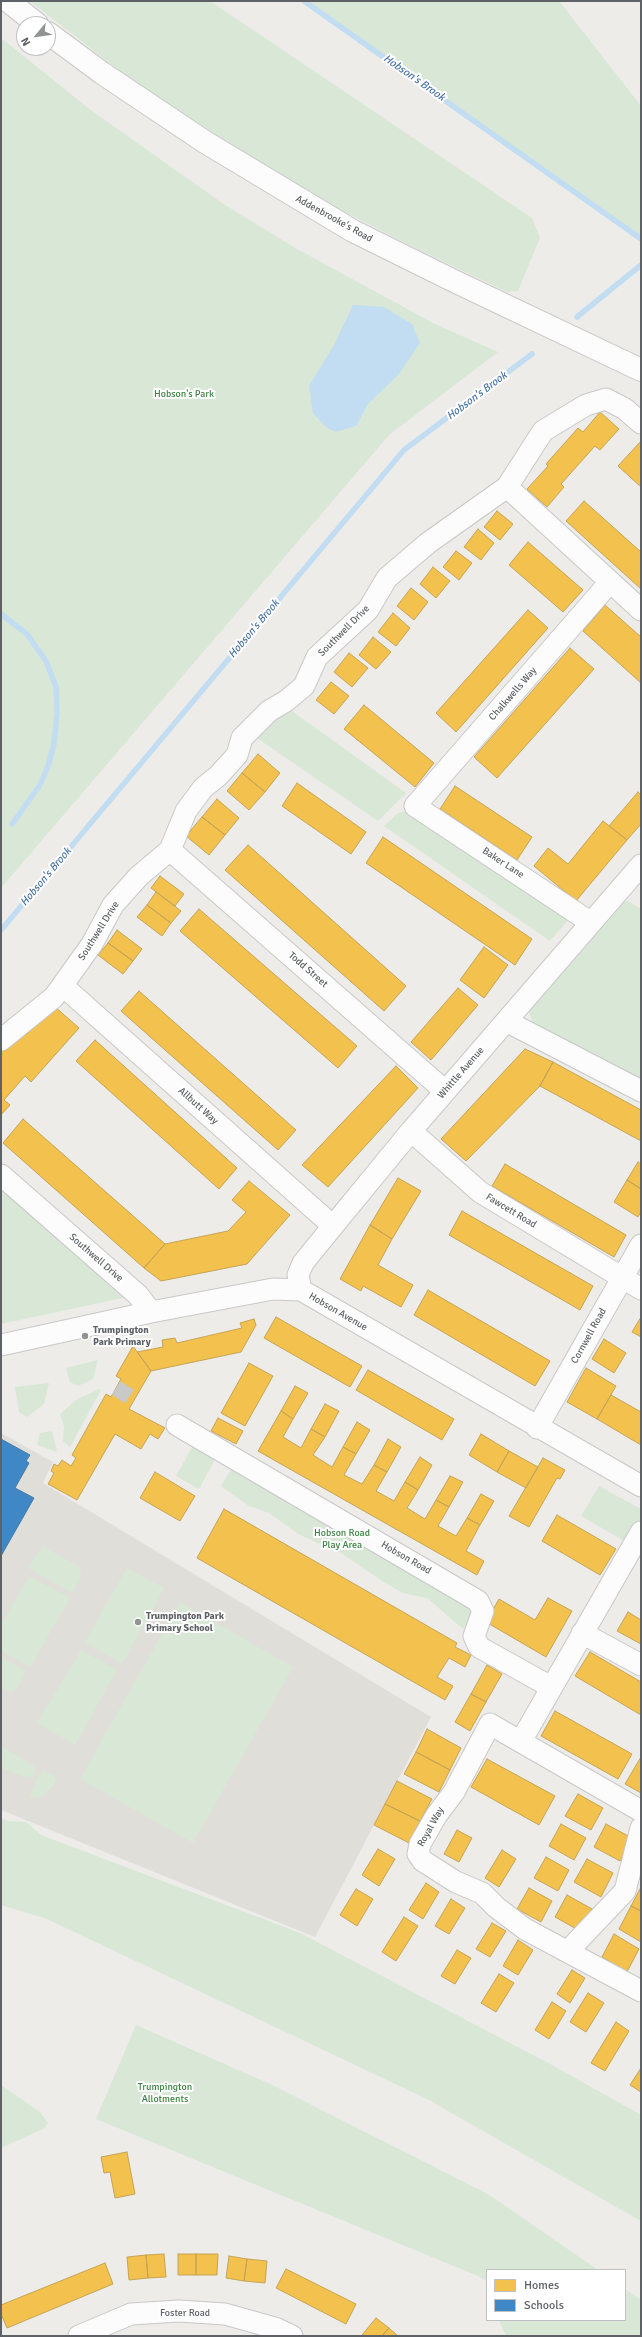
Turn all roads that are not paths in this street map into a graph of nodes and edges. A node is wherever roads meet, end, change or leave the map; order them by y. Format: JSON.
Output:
{"nodes":[{"id":1,"x":8,"y":1,"type":"edge"},
{"id":2,"x":27,"y":16,"type":"edge"},
{"id":3,"x":56,"y":39,"type":"edge"},
{"id":4,"x":641,"y":370,"type":"edge"},
{"id":5,"x":641,"y":423,"type":"edge"},
{"id":6,"x":506,"y":487,"type":"junction"},
{"id":7,"x":610,"y":582,"type":"junction"},
{"id":8,"x":641,"y":610,"type":"edge"},
{"id":9,"x":415,"y":806,"type":"joint"},
{"id":10,"x":170,"y":850,"type":"junction"},
{"id":11,"x":641,"y":865,"type":"edge"},
{"id":12,"x":634,"y":885,"type":"edge"},
{"id":13,"x":590,"y":922,"type":"junction"},
{"id":14,"x":63,"y":986,"type":"junction"},
{"id":15,"x":506,"y":1021,"type":"junction"},
{"id":16,"x":1,"y":1040,"type":"edge"},
{"id":17,"x":445,"y":1091,"type":"junction"},
{"id":18,"x":641,"y":1092,"type":"edge"},
{"id":19,"x":411,"y":1131,"type":"junction"},
{"id":20,"x":1,"y":1175,"type":"edge"},
{"id":21,"x":333,"y":1226,"type":"junction"},
{"id":22,"x":641,"y":1244,"type":"edge"},
{"id":23,"x":622,"y":1277,"type":"junction"},
{"id":24,"x":641,"y":1289,"type":"edge"},
{"id":25,"x":301,"y":1290,"type":"junction"},
{"id":26,"x":151,"y":1312,"type":"junction"},
{"id":27,"x":1,"y":1346,"type":"edge"},
{"id":28,"x":177,"y":1425,"type":"dead end"},
{"id":29,"x":537,"y":1428,"type":"junction"},
{"id":30,"x":641,"y":1486,"type":"edge"},
{"id":31,"x":641,"y":1532,"type":"edge"},
{"id":32,"x":582,"y":1633,"type":"junction"},
{"id":33,"x":641,"y":1665,"type":"edge"},
{"id":34,"x":551,"y":1687,"type":"junction"},
{"id":35,"x":521,"y":1741,"type":"junction"},
{"id":36,"x":641,"y":1811,"type":"edge"},
{"id":37,"x":641,"y":1828,"type":"edge"},
{"id":38,"x":568,"y":1951,"type":"junction"},
{"id":39,"x":641,"y":1991,"type":"edge"},
{"id":40,"x":79,"y":2336,"type":"edge"},
{"id":41,"x":292,"y":2336,"type":"edge"}],
"edges":[{"from":1,"to":2,"type":"street"},
{"from":3,"to":4,"type":"street","name":"Addenbrooke's Road"},
{"from":5,"to":6,"type":"street","name":"Southwell Drive"},
{"from":6,"to":7,"type":"street"},
{"from":6,"to":10,"type":"street","name":"Southwell Drive"},
{"from":7,"to":8,"type":"street"},
{"from":7,"to":9,"type":"street","name":"Chalkwells Way"},
{"from":9,"to":13,"type":"street","name":"Baker Lane"},
{"from":10,"to":14,"type":"street","name":"Southwell Drive"},
{"from":10,"to":17,"type":"street","name":"Todd Street"},
{"from":11,"to":12,"type":"street","name":"Whittle Avenue"},
{"from":12,"to":13,"type":"street","name":"Whittle Avenue"},
{"from":13,"to":15,"type":"street","name":"Whittle Avenue"},
{"from":14,"to":16,"type":"street","name":"Southwell Drive"},
{"from":14,"to":21,"type":"street","name":"Allbutt Way"},
{"from":15,"to":17,"type":"street","name":"Whittle Avenue"},
{"from":15,"to":18,"type":"street"},
{"from":17,"to":19,"type":"street","name":"Whittle Avenue"},
{"from":19,"to":21,"type":"street","name":"Whittle Avenue"},
{"from":19,"to":23,"type":"street","name":"Fawcett Road"},
{"from":20,"to":26,"type":"street","name":"Southwell Drive"},
{"from":21,"to":25,"type":"street","name":"Whittle Avenue"},
{"from":22,"to":23,"type":"street","name":"Cornwell Road"},
{"from":23,"to":24,"type":"street","name":"Fawcett Road"},
{"from":23,"to":29,"type":"street","name":"Cornwell Road"},
{"from":25,"to":26,"type":"street","name":"Hobson Avenue"},
{"from":25,"to":29,"type":"street","name":"Hobson Avenue"},
{"from":26,"to":27,"type":"street","name":"Hobson Avenue"},
{"from":28,"to":34,"type":"street","name":"Hobson Road"},
{"from":29,"to":30,"type":"street","name":"Hobson Avenue"},
{"from":31,"to":32,"type":"street"},
{"from":32,"to":33,"type":"street"},
{"from":32,"to":34,"type":"street"},
{"from":34,"to":35,"type":"street"},
{"from":35,"to":36,"type":"street","name":"Royal Way"},
{"from":35,"to":38,"type":"street","name":"Royal Way"},
{"from":37,"to":38,"type":"street"},
{"from":38,"to":39,"type":"street","name":"Royal Way"},
{"from":40,"to":41,"type":"street","name":"Foster Road"}]}
